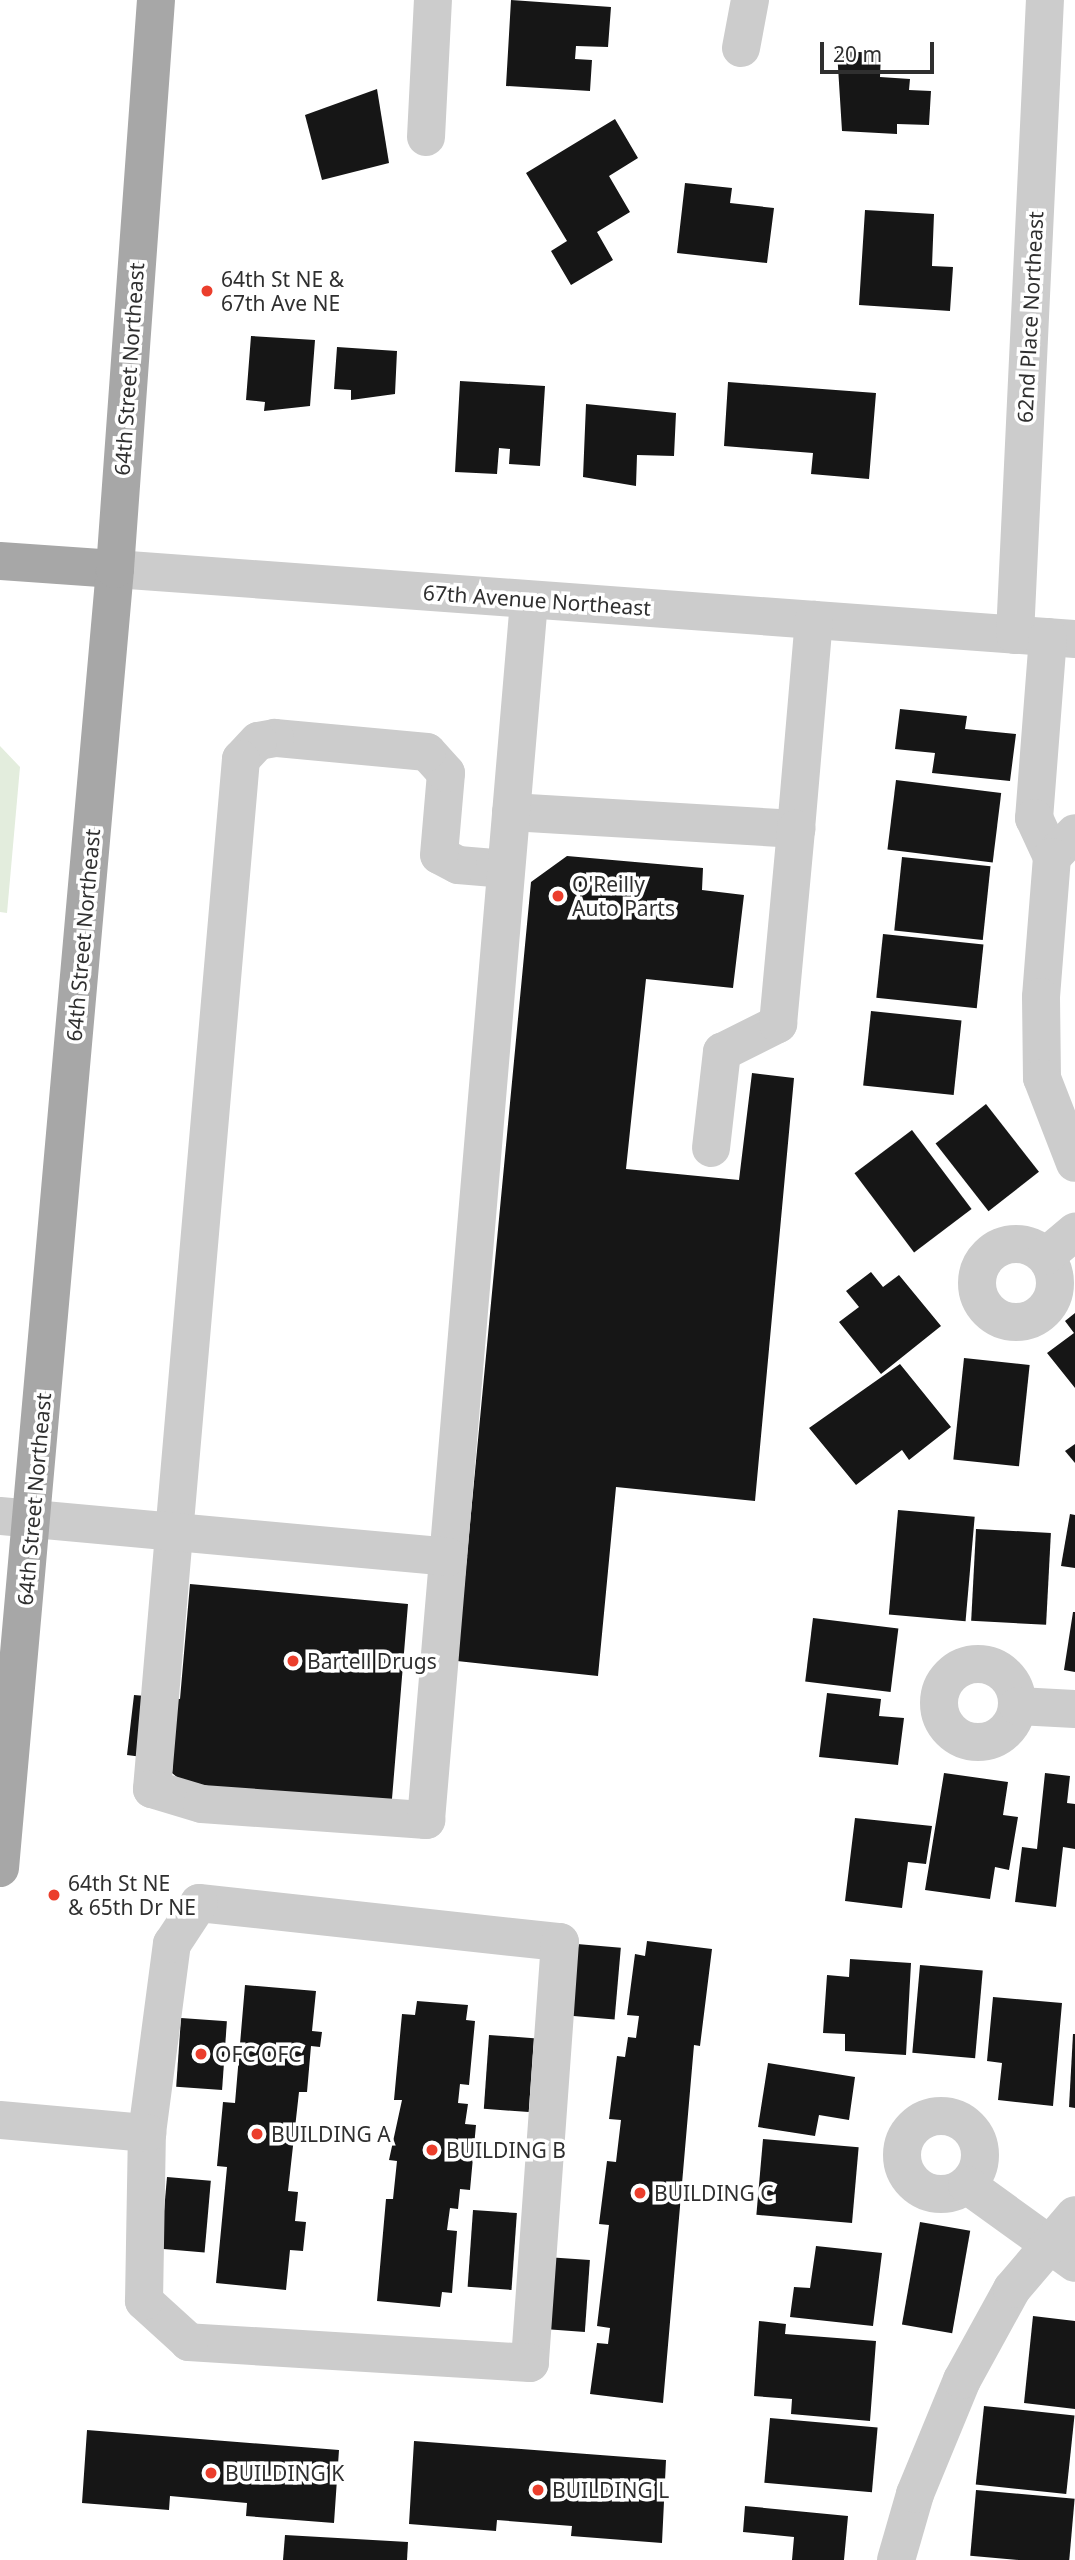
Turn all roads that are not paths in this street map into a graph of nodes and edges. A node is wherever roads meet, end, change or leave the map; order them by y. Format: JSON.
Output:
{"nodes":[{"id":1,"x":156,"y":0,"type":"edge"},
{"id":2,"x":433,"y":0,"type":"edge"},
{"id":3,"x":750,"y":0,"type":"edge"},
{"id":4,"x":1045,"y":0,"type":"edge"},
{"id":5,"x":741,"y":48,"type":"dead end"},
{"id":6,"x":426,"y":137,"type":"dead end"},
{"id":7,"x":0,"y":561,"type":"edge"},
{"id":8,"x":115,"y":569,"type":"junction"},
{"id":9,"x":529,"y":600,"type":"junction"},
{"id":10,"x":814,"y":620,"type":"junction"},
{"id":11,"x":1046,"y":637,"type":"edge"},
{"id":12,"x":511,"y":812,"type":"junction"},
{"id":13,"x":796,"y":829,"type":"junction"},
{"id":14,"x":1064,"y":845,"type":"edge"},
{"id":15,"x":506,"y":869,"type":"junction"},
{"id":16,"x":1061,"y":914,"type":"edge"},
{"id":17,"x":711,"y":1148,"type":"dead end"},
{"id":18,"x":1075,"y":1163,"type":"edge"},
{"id":19,"x":1075,"y":1232,"type":"edge"},
{"id":20,"x":1046,"y":1256,"type":"dead end"},
{"id":21,"x":16,"y":1517,"type":"edge"},
{"id":22,"x":172,"y":1533,"type":"junction"},
{"id":23,"x":448,"y":1557,"type":"junction"},
{"id":24,"x":1018,"y":1706,"type":"dead end"},
{"id":25,"x":1075,"y":1709,"type":"edge"},
{"id":26,"x":0,"y":1868,"type":"edge"},
{"id":27,"x":0,"y":2120,"type":"edge"},
{"id":28,"x":147,"y":2133,"type":"junction"},
{"id":29,"x":967,"y":2185,"type":"dead end"},
{"id":30,"x":1075,"y":2215,"type":"edge"},
{"id":31,"x":1062,"y":2255,"type":"edge"},
{"id":32,"x":896,"y":2560,"type":"edge"}],
"edges":[{"from":1,"to":8,"type":"main road","name":"64th Street Northeast"},
{"from":2,"to":6,"type":"street"},
{"from":3,"to":5,"type":"street"},
{"from":4,"to":11,"type":"street","name":"62nd Place Northeast"},
{"from":7,"to":8,"type":"main road","name":"67th Avenue Northeast"},
{"from":8,"to":9,"type":"street","name":"67th Avenue Northeast"},
{"from":8,"to":21,"type":"main road","name":"64th Street Northeast"},
{"from":9,"to":10,"type":"street","name":"67th Avenue Northeast"},
{"from":9,"to":12,"type":"street"},
{"from":10,"to":11,"type":"street","name":"67th Avenue Northeast"},
{"from":10,"to":13,"type":"street"},
{"from":11,"to":14,"type":"street","name":"62nd Place Northeast"},
{"from":12,"to":13,"type":"street"},
{"from":12,"to":15,"type":"street"},
{"from":13,"to":17,"type":"street"},
{"from":14,"to":16,"type":"street"},
{"from":15,"to":22,"type":"street"},
{"from":15,"to":23,"type":"street"},
{"from":16,"to":18,"type":"street"},
{"from":19,"to":20,"type":"street"},
{"from":21,"to":22,"type":"street"},
{"from":21,"to":26,"type":"main road","name":"64th Street Northeast"},
{"from":22,"to":23,"type":"street"},
{"from":22,"to":23,"type":"street"},
{"from":24,"to":25,"type":"street"},
{"from":27,"to":28,"type":"street"},
{"from":28,"to":28,"type":"street"},
{"from":29,"to":31,"type":"street"},
{"from":30,"to":31,"type":"street"},
{"from":31,"to":32,"type":"street"}]}
